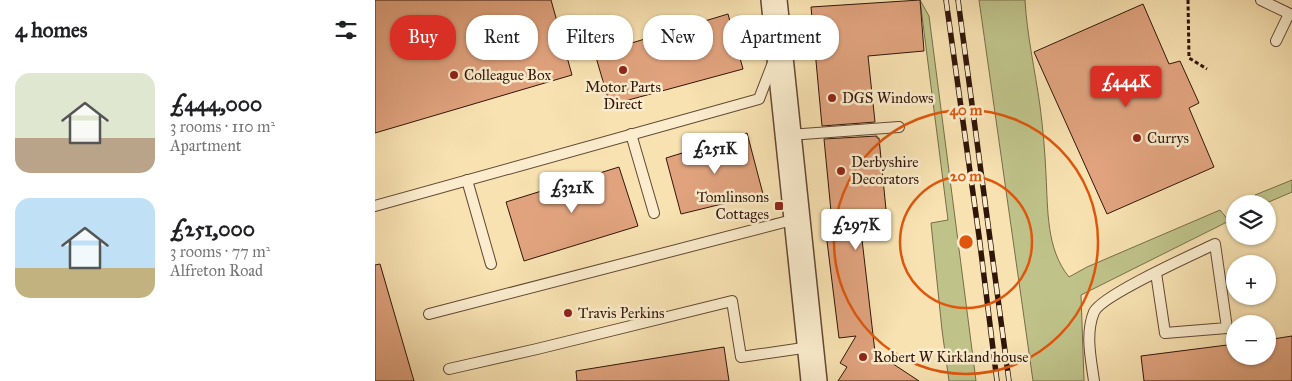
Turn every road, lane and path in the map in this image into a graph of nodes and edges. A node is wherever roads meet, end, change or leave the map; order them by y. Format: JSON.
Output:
{"nodes":[{"id":1,"x":774,"y":0,"type":"edge"},
{"id":2,"x":1188,"y":0,"type":"edge"},
{"id":3,"x":1261,"y":0,"type":"edge"},
{"id":4,"x":1290,"y":14,"type":"edge"},
{"id":5,"x":776,"y":15,"type":"edge"},
{"id":6,"x":1276,"y":40,"type":"dead end"},
{"id":7,"x":774,"y":60,"type":"edge"},
{"id":8,"x":782,"y":60,"type":"edge"},
{"id":9,"x":1207,"y":69,"type":"dead end"},
{"id":10,"x":899,"y":127,"type":"dead end"},
{"id":11,"x":631,"y":134,"type":"junction"},
{"id":12,"x":789,"y":135,"type":"junction"},
{"id":13,"x":467,"y":180,"type":"junction"},
{"id":14,"x":375,"y":206,"type":"edge"},
{"id":15,"x":654,"y":213,"type":"dead end"},
{"id":16,"x":797,"y":218,"type":"junction"},
{"id":17,"x":491,"y":264,"type":"dead end"},
{"id":18,"x":1156,"y":273,"type":"junction"},
{"id":19,"x":429,"y":314,"type":"dead end"},
{"id":20,"x":811,"y":347,"type":"junction"},
{"id":21,"x":449,"y":369,"type":"dead end"},
{"id":22,"x":814,"y":381,"type":"edge"},
{"id":23,"x":1094,"y":381,"type":"edge"}],
"edges":[{"from":1,"to":5,"type":"street"},
{"from":2,"to":9,"type":"path"},
{"from":3,"to":4,"type":"lane"},
{"from":4,"to":6,"type":"lane"},
{"from":7,"to":11,"type":"lane"},
{"from":8,"to":12,"type":"street"},
{"from":10,"to":12,"type":"lane"},
{"from":11,"to":13,"type":"lane"},
{"from":11,"to":15,"type":"lane"},
{"from":12,"to":16,"type":"street"},
{"from":13,"to":14,"type":"lane"},
{"from":13,"to":17,"type":"lane"},
{"from":16,"to":19,"type":"lane"},
{"from":16,"to":20,"type":"street"},
{"from":18,"to":18,"type":"lane"},
{"from":18,"to":23,"type":"lane"},
{"from":20,"to":21,"type":"lane"},
{"from":20,"to":22,"type":"street"}]}
